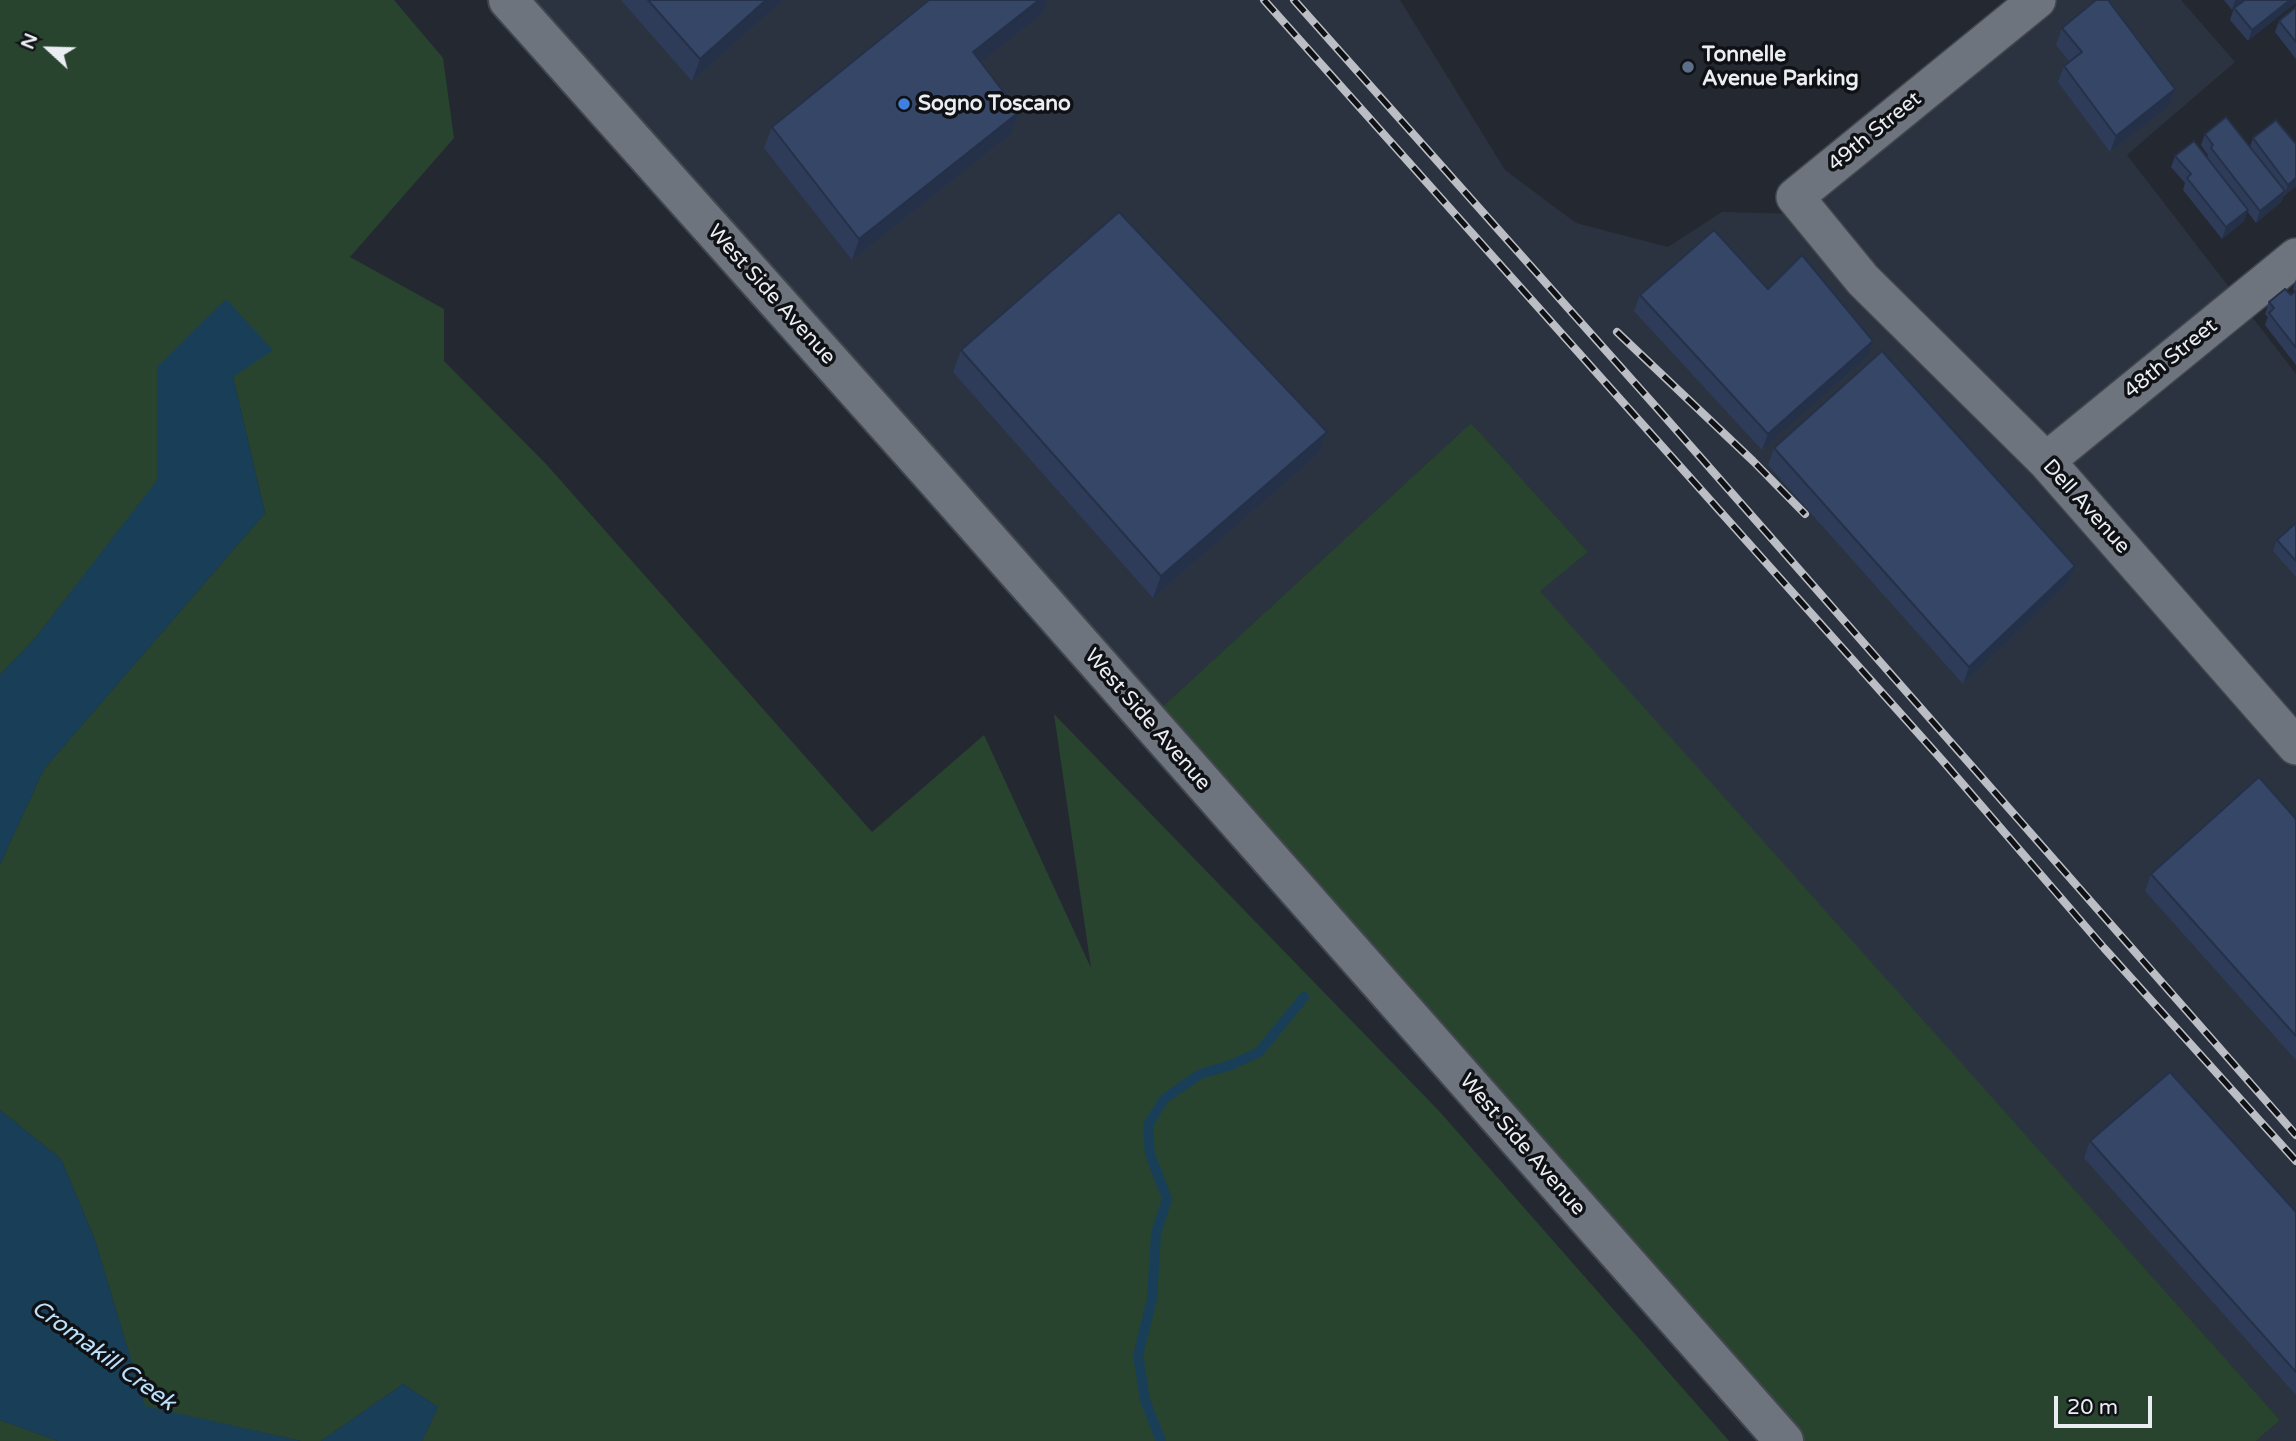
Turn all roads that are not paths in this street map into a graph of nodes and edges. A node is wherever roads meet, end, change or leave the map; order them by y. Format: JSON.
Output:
{"nodes":[{"id":1,"x":508,"y":0,"type":"edge"},
{"id":2,"x":2037,"y":0,"type":"edge"},
{"id":3,"x":2296,"y":257,"type":"edge"},
{"id":4,"x":1863,"y":280,"type":"joint"},
{"id":5,"x":2046,"y":461,"type":"junction"},
{"id":6,"x":2296,"y":746,"type":"edge"},
{"id":7,"x":1784,"y":1441,"type":"edge"}],
"edges":[{"from":1,"to":7,"type":"street","name":"West Side Avenue"},
{"from":2,"to":4,"type":"street","name":"49th Street"},
{"from":3,"to":5,"type":"street","name":"48th Street"},
{"from":4,"to":5,"type":"street","name":"Dell Avenue"},
{"from":5,"to":6,"type":"street","name":"Dell Avenue"}]}
